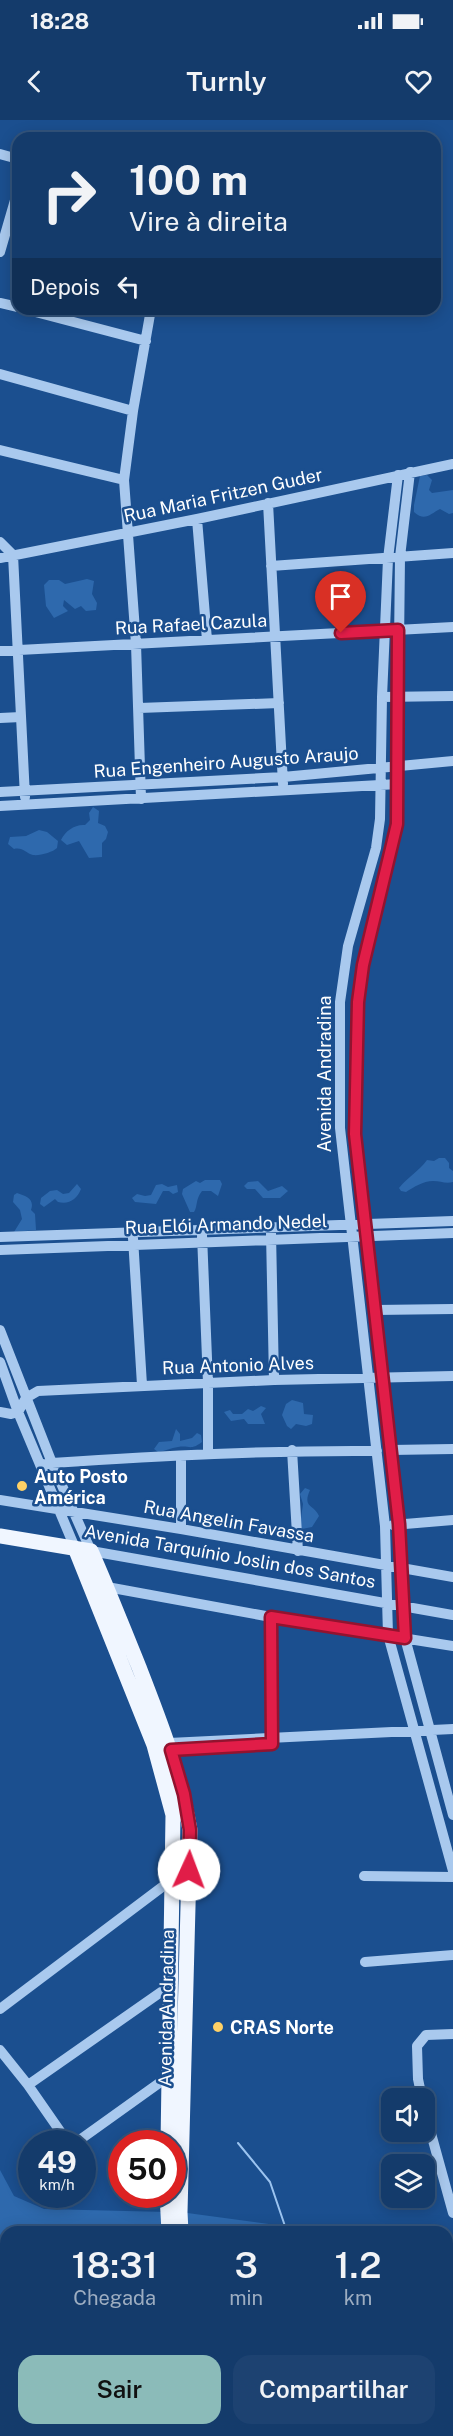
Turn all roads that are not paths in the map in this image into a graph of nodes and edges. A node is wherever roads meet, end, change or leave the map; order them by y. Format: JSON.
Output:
{"nodes":[{"id":1,"x":12,"y":205,"type":"edge"},
{"id":2,"x":3,"y":228,"type":"edge"},
{"id":3,"x":0,"y":252,"type":"edge"},
{"id":4,"x":47,"y":315,"type":"edge"},
{"id":5,"x":150,"y":315,"type":"edge"},
{"id":6,"x":146,"y":341,"type":"junction"},
{"id":7,"x":0,"y":374,"type":"edge"},
{"id":8,"x":133,"y":411,"type":"junction"},
{"id":9,"x":0,"y":450,"type":"edge"},
{"id":10,"x":453,"y":464,"type":"edge"},
{"id":11,"x":410,"y":472,"type":"junction"},
{"id":12,"x":398,"y":474,"type":"junction"},
{"id":13,"x":124,"y":480,"type":"junction"},
{"id":14,"x":268,"y":503,"type":"junction"},
{"id":15,"x":197,"y":519,"type":"junction"},
{"id":16,"x":128,"y":532,"type":"junction"},
{"id":17,"x":0,"y":542,"type":"edge"},
{"id":18,"x":453,"y":553,"type":"edge"},
{"id":19,"x":13,"y":555,"type":"junction"},
{"id":20,"x":400,"y":557,"type":"junction"},
{"id":21,"x":0,"y":558,"type":"edge"},
{"id":22,"x":388,"y":559,"type":"junction"},
{"id":23,"x":271,"y":566,"type":"junction"},
{"id":24,"x":453,"y":627,"type":"edge"},
{"id":25,"x":384,"y":630,"type":"junction"},
{"id":26,"x":398,"y":630,"type":"junction"},
{"id":27,"x":276,"y":636,"type":"junction"},
{"id":28,"x":207,"y":640,"type":"junction"},
{"id":29,"x":136,"y":644,"type":"junction"},
{"id":30,"x":18,"y":650,"type":"junction"},
{"id":31,"x":0,"y":651,"type":"edge"},
{"id":32,"x":453,"y":696,"type":"edge"},
{"id":33,"x":382,"y":697,"type":"junction"},
{"id":34,"x":398,"y":698,"type":"junction"},
{"id":35,"x":279,"y":703,"type":"junction"},
{"id":36,"x":139,"y":708,"type":"junction"},
{"id":37,"x":21,"y":717,"type":"junction"},
{"id":38,"x":0,"y":718,"type":"edge"},
{"id":39,"x":453,"y":761,"type":"edge"},
{"id":40,"x":398,"y":767,"type":"junction"},
{"id":41,"x":381,"y":769,"type":"junction"},
{"id":42,"x":283,"y":777,"type":"junction"},
{"id":43,"x":398,"y":784,"type":"junction"},
{"id":44,"x":140,"y":785,"type":"junction"},
{"id":45,"x":380,"y":785,"type":"junction"},
{"id":46,"x":284,"y":789,"type":"junction"},
{"id":47,"x":25,"y":791,"type":"junction"},
{"id":48,"x":0,"y":792,"type":"edge"},
{"id":49,"x":141,"y":799,"type":"junction"},
{"id":50,"x":25,"y":805,"type":"junction"},
{"id":51,"x":0,"y":806,"type":"edge"},
{"id":52,"x":453,"y":1221,"type":"edge"},
{"id":53,"x":365,"y":1224,"type":"junction"},
{"id":54,"x":351,"y":1225,"type":"junction"},
{"id":55,"x":271,"y":1227,"type":"junction"},
{"id":56,"x":202,"y":1229,"type":"junction"},
{"id":57,"x":133,"y":1231,"type":"junction"},
{"id":58,"x":453,"y":1233,"type":"edge"},
{"id":59,"x":366,"y":1236,"type":"junction"},
{"id":60,"x":0,"y":1237,"type":"edge"},
{"id":61,"x":353,"y":1237,"type":"junction"},
{"id":62,"x":272,"y":1239,"type":"junction"},
{"id":63,"x":202,"y":1241,"type":"junction"},
{"id":64,"x":134,"y":1243,"type":"junction"},
{"id":65,"x":0,"y":1250,"type":"edge"},
{"id":66,"x":453,"y":1309,"type":"edge"},
{"id":67,"x":375,"y":1310,"type":"junction"},
{"id":68,"x":0,"y":1330,"type":"edge"},
{"id":69,"x":0,"y":1362,"type":"edge"},
{"id":70,"x":453,"y":1376,"type":"edge"},
{"id":71,"x":369,"y":1379,"type":"junction"},
{"id":72,"x":382,"y":1379,"type":"junction"},
{"id":73,"x":274,"y":1380,"type":"junction"},
{"id":74,"x":208,"y":1383,"type":"junction"},
{"id":75,"x":142,"y":1385,"type":"junction"},
{"id":76,"x":26,"y":1398,"type":"junction"},
{"id":77,"x":0,"y":1412,"type":"edge"},
{"id":78,"x":18,"y":1412,"type":"junction"},
{"id":79,"x":453,"y":1449,"type":"edge"},
{"id":80,"x":292,"y":1450,"type":"junction"},
{"id":81,"x":391,"y":1450,"type":"junction"},
{"id":82,"x":377,"y":1451,"type":"junction"},
{"id":83,"x":208,"y":1453,"type":"junction"},
{"id":84,"x":181,"y":1456,"type":"junction"},
{"id":85,"x":52,"y":1462,"type":"junction"},
{"id":86,"x":40,"y":1465,"type":"junction"},
{"id":87,"x":0,"y":1500,"type":"edge"},
{"id":88,"x":59,"y":1509,"type":"junction"},
{"id":89,"x":74,"y":1512,"type":"junction"},
{"id":90,"x":453,"y":1520,"type":"edge"},
{"id":91,"x":399,"y":1524,"type":"junction"},
{"id":92,"x":385,"y":1526,"type":"junction"},
{"id":93,"x":181,"y":1529,"type":"junction"},
{"id":94,"x":0,"y":1536,"type":"edge"},
{"id":95,"x":75,"y":1548,"type":"junction"},
{"id":96,"x":91,"y":1551,"type":"junction"},
{"id":97,"x":298,"y":1551,"type":"junction"},
{"id":98,"x":386,"y":1565,"type":"junction"},
{"id":99,"x":402,"y":1568,"type":"junction"},
{"id":100,"x":453,"y":1576,"type":"edge"},
{"id":101,"x":107,"y":1587,"type":"junction"},
{"id":102,"x":388,"y":1604,"type":"junction"},
{"id":103,"x":402,"y":1606,"type":"junction"},
{"id":104,"x":453,"y":1615,"type":"edge"},
{"id":105,"x":271,"y":1617,"type":"junction"},
{"id":106,"x":388,"y":1635,"type":"junction"},
{"id":107,"x":405,"y":1638,"type":"junction"},
{"id":108,"x":453,"y":1646,"type":"edge"},
{"id":109,"x":453,"y":1729,"type":"edge"},
{"id":110,"x":430,"y":1732,"type":"junction"},
{"id":111,"x":414,"y":1733,"type":"junction"},
{"id":112,"x":453,"y":1736,"type":"edge"},
{"id":113,"x":272,"y":1741,"type":"junction"},
{"id":114,"x":170,"y":1747,"type":"junction"},
{"id":115,"x":453,"y":1815,"type":"edge"},
{"id":116,"x":453,"y":1871,"type":"edge"},
{"id":117,"x":364,"y":1876,"type":"dead end"},
{"id":118,"x":453,"y":1877,"type":"edge"},
{"id":119,"x":174,"y":1878,"type":"junction"},
{"id":120,"x":180,"y":1950,"type":"junction"},
{"id":121,"x":453,"y":1956,"type":"edge"},
{"id":122,"x":365,"y":1962,"type":"dead end"},
{"id":123,"x":171,"y":1985,"type":"junction"},
{"id":124,"x":0,"y":2009,"type":"edge"},
{"id":125,"x":453,"y":2034,"type":"edge"},
{"id":126,"x":0,"y":2050,"type":"edge"},
{"id":127,"x":177,"y":2052,"type":"junction"},
{"id":128,"x":169,"y":2076,"type":"junction"},
{"id":129,"x":28,"y":2085,"type":"junction"},
{"id":130,"x":420,"y":2088,"type":"edge"},
{"id":131,"x":59,"y":2130,"type":"edge"},
{"id":132,"x":94,"y":2130,"type":"edge"},
{"id":133,"x":168,"y":2130,"type":"edge"},
{"id":134,"x":433,"y":2142,"type":"edge"},
{"id":135,"x":168,"y":2208,"type":"edge"},
{"id":136,"x":453,"y":2213,"type":"edge"},
{"id":137,"x":169,"y":2226,"type":"edge"},
{"id":138,"x":181,"y":2226,"type":"edge"}],
"edges":[{"from":1,"to":2,"type":"street"},
{"from":2,"to":3,"type":"street"},
{"from":4,"to":6,"type":"street"},
{"from":5,"to":6,"type":"street"},
{"from":6,"to":8,"type":"street"},
{"from":7,"to":8,"type":"street"},
{"from":8,"to":13,"type":"street"},
{"from":9,"to":13,"type":"street"},
{"from":10,"to":11,"type":"street","name":"Rua Maria Fritzen Guder"},
{"from":11,"to":12,"type":"street","name":"Rua Maria Fritzen Guder"},
{"from":11,"to":20,"type":"street"},
{"from":12,"to":14,"type":"street","name":"Rua Maria Fritzen Guder"},
{"from":12,"to":22,"type":"street","name":"Avenida Andradina"},
{"from":13,"to":16,"type":"street"},
{"from":14,"to":15,"type":"street","name":"Rua Maria Fritzen Guder"},
{"from":14,"to":23,"type":"street"},
{"from":15,"to":16,"type":"street","name":"Rua Maria Fritzen Guder"},
{"from":15,"to":28,"type":"street"},
{"from":16,"to":19,"type":"street","name":"Rua Maria Fritzen Guder"},
{"from":16,"to":29,"type":"street"},
{"from":17,"to":19,"type":"street"},
{"from":18,"to":20,"type":"street"},
{"from":19,"to":21,"type":"street","name":"Rua Maria Fritzen Guder"},
{"from":19,"to":30,"type":"street"},
{"from":20,"to":22,"type":"street"},
{"from":20,"to":26,"type":"street"},
{"from":22,"to":23,"type":"street"},
{"from":22,"to":25,"type":"street","name":"Avenida Andradina"},
{"from":23,"to":27,"type":"street"},
{"from":24,"to":26,"type":"street","name":"Rua Rafael Cazula"},
{"from":25,"to":26,"type":"street","name":"Rua Rafael Cazula"},
{"from":25,"to":27,"type":"street","name":"Rua Rafael Cazula"},
{"from":25,"to":33,"type":"street","name":"Avenida Andradina"},
{"from":26,"to":34,"type":"street"},
{"from":27,"to":28,"type":"street","name":"Rua Rafael Cazula"},
{"from":27,"to":35,"type":"street"},
{"from":28,"to":29,"type":"street","name":"Rua Rafael Cazula"},
{"from":29,"to":30,"type":"street","name":"Rua Rafael Cazula"},
{"from":29,"to":36,"type":"street"},
{"from":30,"to":31,"type":"street","name":"Rua Rafael Cazula"},
{"from":30,"to":37,"type":"street"},
{"from":32,"to":34,"type":"street"},
{"from":33,"to":34,"type":"street"},
{"from":33,"to":41,"type":"street","name":"Avenida Andradina"},
{"from":34,"to":40,"type":"street"},
{"from":35,"to":36,"type":"street"},
{"from":35,"to":42,"type":"street"},
{"from":36,"to":44,"type":"street"},
{"from":37,"to":38,"type":"street"},
{"from":37,"to":47,"type":"street"},
{"from":39,"to":40,"type":"street","name":"Rua Engenheiro Augusto Araujo"},
{"from":40,"to":41,"type":"street","name":"Rua Engenheiro Augusto Araujo"},
{"from":40,"to":43,"type":"street"},
{"from":41,"to":42,"type":"street","name":"Rua Engenheiro Augusto Araujo"},
{"from":41,"to":45,"type":"street","name":"Avenida Andradina"},
{"from":42,"to":44,"type":"street","name":"Rua Engenheiro Augusto Araujo"},
{"from":42,"to":46,"type":"street"},
{"from":43,"to":45,"type":"street"},
{"from":43,"to":53,"type":"street"},
{"from":44,"to":47,"type":"street","name":"Rua Engenheiro Augusto Araujo"},
{"from":44,"to":49,"type":"street"},
{"from":45,"to":46,"type":"street"},
{"from":45,"to":54,"type":"street","name":"Avenida Andradina"},
{"from":46,"to":49,"type":"street"},
{"from":47,"to":48,"type":"street","name":"Rua Engenheiro Augusto Araujo"},
{"from":47,"to":50,"type":"street"},
{"from":49,"to":50,"type":"street"},
{"from":50,"to":51,"type":"street"},
{"from":52,"to":53,"type":"street","name":"Rua Elói Armando Nedel"},
{"from":53,"to":54,"type":"street","name":"Rua Elói Armando Nedel"},
{"from":53,"to":59,"type":"street"},
{"from":54,"to":55,"type":"street","name":"Rua Elói Armando Nedel"},
{"from":54,"to":61,"type":"street","name":"Avenida Andradina"},
{"from":55,"to":56,"type":"street","name":"Rua Elói Armando Nedel"},
{"from":55,"to":62,"type":"street"},
{"from":56,"to":57,"type":"street","name":"Rua Elói Armando Nedel"},
{"from":56,"to":63,"type":"street"},
{"from":57,"to":60,"type":"street","name":"Rua Elói Armando Nedel"},
{"from":57,"to":64,"type":"street"},
{"from":58,"to":59,"type":"street","name":"Rua Elói Armando Nedel"},
{"from":59,"to":61,"type":"street","name":"Rua Elói Armando Nedel"},
{"from":59,"to":67,"type":"street"},
{"from":61,"to":62,"type":"street","name":"Rua Elói Armando Nedel"},
{"from":61,"to":71,"type":"street","name":"Avenida Andradina"},
{"from":62,"to":63,"type":"street","name":"Rua Elói Armando Nedel"},
{"from":62,"to":73,"type":"street"},
{"from":63,"to":64,"type":"street","name":"Rua Elói Armando Nedel"},
{"from":63,"to":74,"type":"street"},
{"from":64,"to":65,"type":"street","name":"Rua Elói Armando Nedel"},
{"from":64,"to":75,"type":"street"},
{"from":66,"to":67,"type":"street"},
{"from":67,"to":72,"type":"street"},
{"from":68,"to":76,"type":"street"},
{"from":69,"to":78,"type":"street"},
{"from":70,"to":72,"type":"street","name":"Rua Antonio Alves"},
{"from":71,"to":72,"type":"street","name":"Rua Antonio Alves"},
{"from":71,"to":73,"type":"street","name":"Rua Antonio Alves"},
{"from":71,"to":82,"type":"street","name":"Avenida Andradina"},
{"from":72,"to":81,"type":"street"},
{"from":73,"to":74,"type":"street","name":"Rua Antonio Alves"},
{"from":74,"to":75,"type":"street","name":"Rua Antonio Alves"},
{"from":74,"to":83,"type":"street"},
{"from":75,"to":76,"type":"street","name":"Rua Antonio Alves"},
{"from":76,"to":78,"type":"street"},
{"from":76,"to":85,"type":"street"},
{"from":77,"to":78,"type":"street"},
{"from":78,"to":86,"type":"street"},
{"from":79,"to":81,"type":"street"},
{"from":80,"to":82,"type":"street"},
{"from":80,"to":83,"type":"street"},
{"from":80,"to":97,"type":"street"},
{"from":81,"to":91,"type":"street"},
{"from":82,"to":92,"type":"street","name":"Avenida Andradina"},
{"from":83,"to":84,"type":"street"},
{"from":84,"to":85,"type":"street"},
{"from":84,"to":93,"type":"street"},
{"from":85,"to":86,"type":"street"},
{"from":85,"to":89,"type":"street"},
{"from":86,"to":88,"type":"street"},
{"from":87,"to":88,"type":"street","name":"Rua Angelin Favassa"},
{"from":88,"to":89,"type":"street","name":"Rua Angelin Favassa"},
{"from":88,"to":95,"type":"street"},
{"from":89,"to":93,"type":"street","name":"Rua Angelin Favassa"},
{"from":89,"to":96,"type":"street"},
{"from":90,"to":91,"type":"street"},
{"from":91,"to":92,"type":"street"},
{"from":91,"to":99,"type":"street"},
{"from":92,"to":98,"type":"street","name":"Avenida Andradina"},
{"from":93,"to":97,"type":"street","name":"Rua Angelin Favassa"},
{"from":94,"to":95,"type":"main road","name":"Avenida Tarquínio Joslin dos Santos"},
{"from":95,"to":96,"type":"main road","name":"Avenida Tarquínio Joslin dos Santos"},
{"from":95,"to":119,"type":"main road","name":"Avenida Andradina"},
{"from":96,"to":101,"type":"main road","name":"Avenida Andradina"},
{"from":96,"to":102,"type":"street","name":"Avenida Tarquínio Joslin dos Santos"},
{"from":97,"to":98,"type":"street","name":"Rua Angelin Favassa"},
{"from":98,"to":99,"type":"street","name":"Rua Angelin Favassa"},
{"from":98,"to":102,"type":"street","name":"Avenida Andradina"},
{"from":99,"to":100,"type":"street","name":"Rua Angelin Favassa"},
{"from":99,"to":103,"type":"street"},
{"from":101,"to":105,"type":"street"},
{"from":101,"to":114,"type":"main road","name":"Avenida Andradina"},
{"from":102,"to":103,"type":"street","name":"Avenida Tarquínio Joslin dos Santos"},
{"from":102,"to":106,"type":"street","name":"Avenida Andradina"},
{"from":103,"to":104,"type":"street","name":"Avenida Tarquínio Joslin dos Santos"},
{"from":103,"to":107,"type":"street"},
{"from":105,"to":106,"type":"street"},
{"from":105,"to":113,"type":"street"},
{"from":106,"to":107,"type":"street"},
{"from":106,"to":111,"type":"street","name":"Avenida Andradina"},
{"from":107,"to":108,"type":"street"},
{"from":107,"to":110,"type":"street"},
{"from":109,"to":110,"type":"street"},
{"from":110,"to":111,"type":"street"},
{"from":110,"to":112,"type":"street"},
{"from":110,"to":115,"type":"street"},
{"from":111,"to":113,"type":"street"},
{"from":111,"to":116,"type":"street","name":"Avenida Andradina"},
{"from":113,"to":114,"type":"street"},
{"from":114,"to":120,"type":"main road","name":"Avenida Andradina"},
{"from":117,"to":118,"type":"street"},
{"from":119,"to":120,"type":"main road","name":"Avenida Andradina"},
{"from":119,"to":124,"type":"street"},
{"from":120,"to":123,"type":"main road","name":"Avenida Andradina"},
{"from":120,"to":127,"type":"main road","name":"Avenida Andradina"},
{"from":121,"to":122,"type":"street"},
{"from":123,"to":127,"type":"main road","name":"Avenida Andradina"},
{"from":123,"to":129,"type":"street"},
{"from":125,"to":130,"type":"street"},
{"from":126,"to":129,"type":"street"},
{"from":127,"to":128,"type":"main road","name":"Avenida Andradina"},
{"from":127,"to":138,"type":"main road","name":"Avenida Andradina"},
{"from":128,"to":132,"type":"street"},
{"from":128,"to":133,"type":"main road","name":"Avenida Andradina"},
{"from":129,"to":131,"type":"street"},
{"from":134,"to":136,"type":"street"},
{"from":135,"to":137,"type":"main road"}]}
